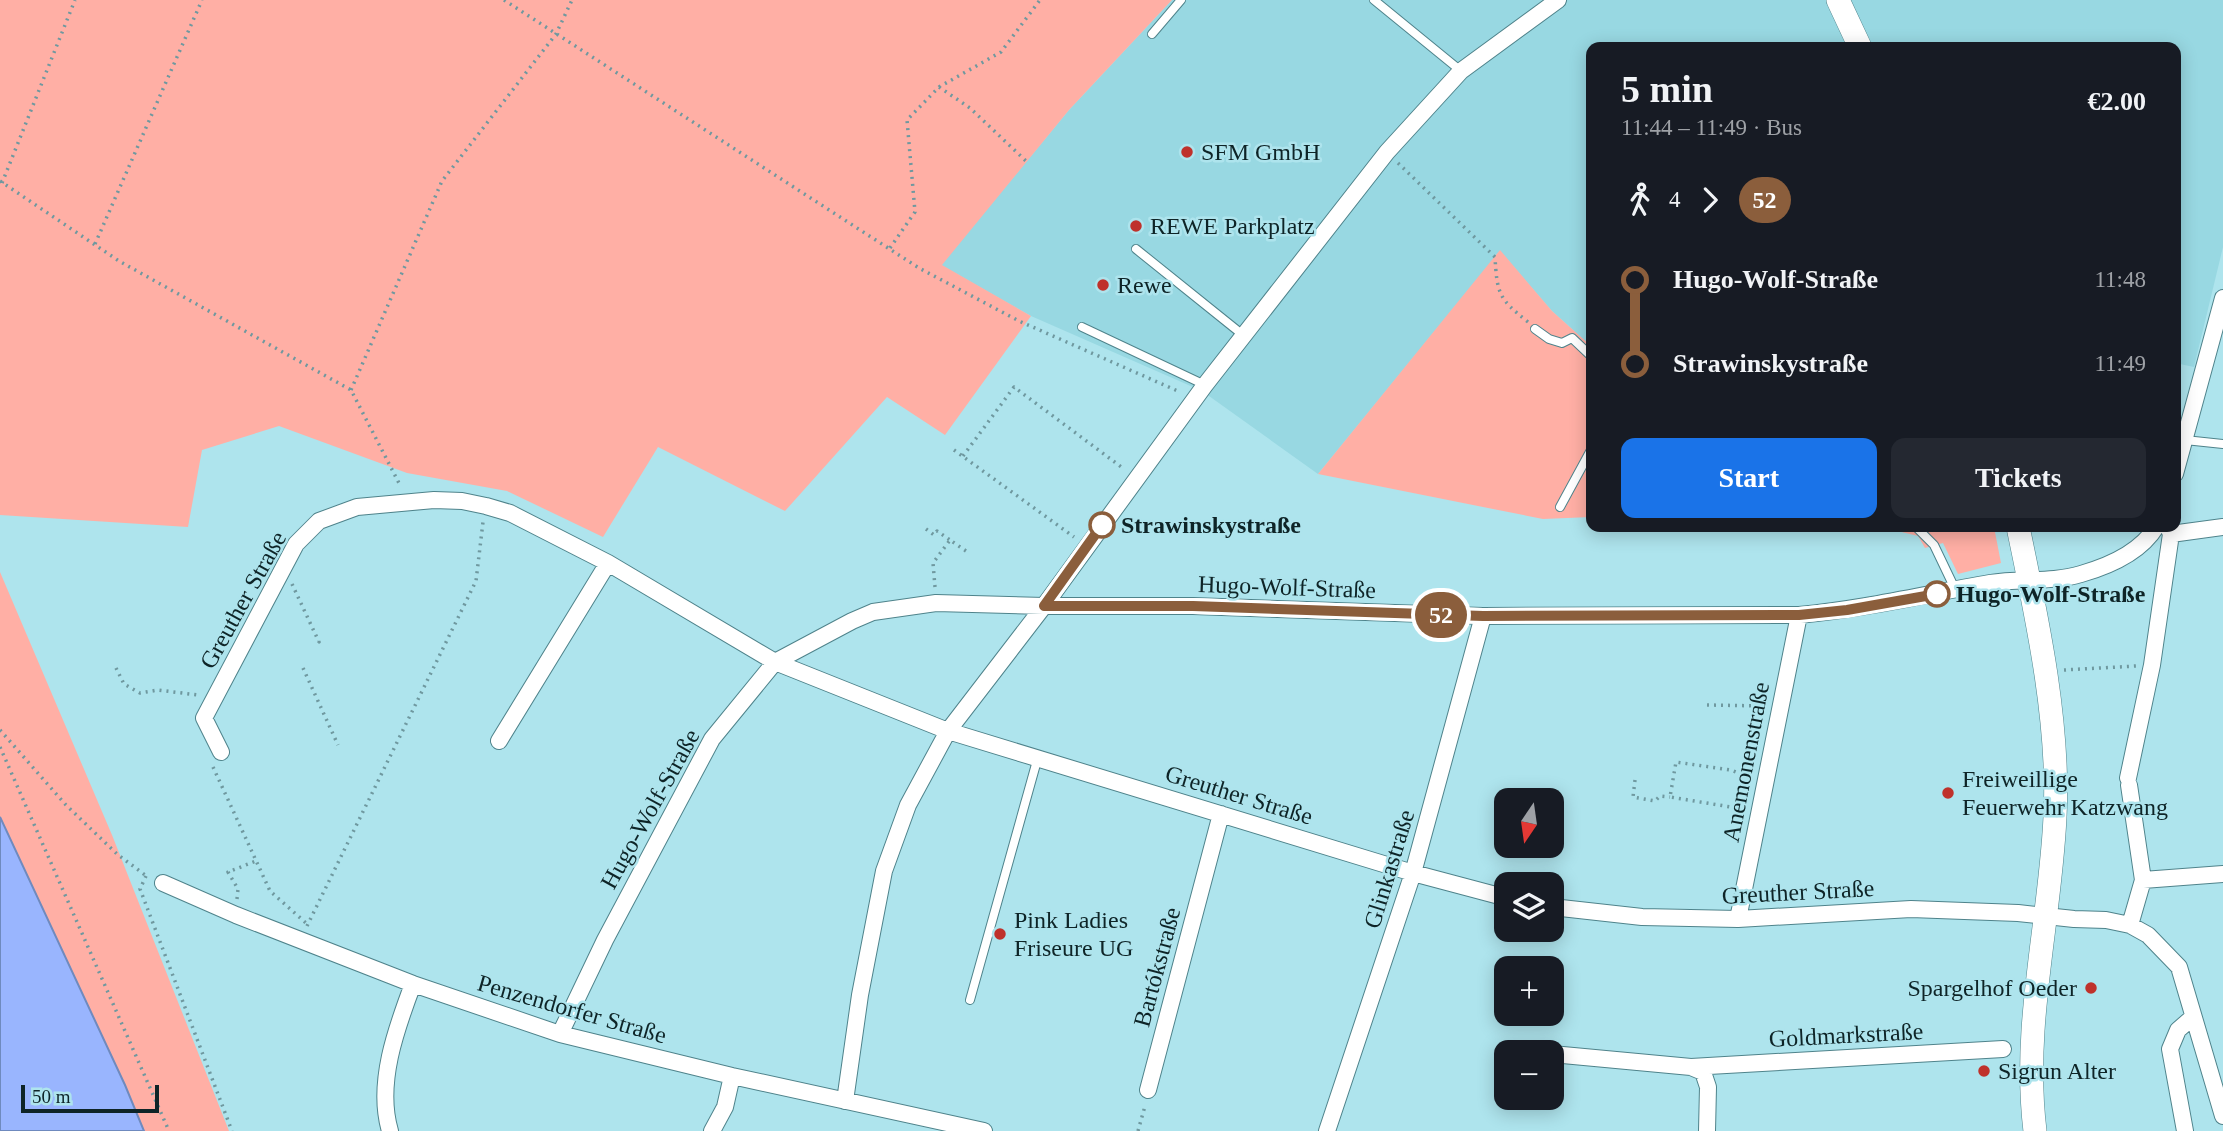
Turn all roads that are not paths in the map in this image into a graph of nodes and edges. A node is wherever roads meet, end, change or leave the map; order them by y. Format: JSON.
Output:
{"nodes":[{"id":1,"x":1181,"y":0,"type":"edge"},
{"id":2,"x":1374,"y":0,"type":"edge"},
{"id":3,"x":1558,"y":0,"type":"edge"},
{"id":4,"x":1838,"y":0,"type":"edge"},
{"id":5,"x":1152,"y":34,"type":"dead end"},
{"id":6,"x":1858,"y":42,"type":"edge"},
{"id":7,"x":1461,"y":71,"type":"junction"},
{"id":8,"x":1136,"y":249,"type":"dead end"},
{"id":9,"x":2223,"y":298,"type":"edge"},
{"id":10,"x":1082,"y":327,"type":"dead end"},
{"id":11,"x":1535,"y":329,"type":"road end"},
{"id":12,"x":1243,"y":335,"type":"junction"},
{"id":13,"x":1586,"y":351,"type":"edge"},
{"id":14,"x":1200,"y":391,"type":"junction"},
{"id":15,"x":2185,"y":440,"type":"junction"},
{"id":16,"x":2223,"y":444,"type":"edge"},
{"id":17,"x":2181,"y":454,"type":"edge"},
{"id":18,"x":1586,"y":459,"type":"edge"},
{"id":19,"x":1560,"y":507,"type":"dead end"},
{"id":20,"x":2223,"y":527,"type":"edge"},
{"id":21,"x":2181,"y":528,"type":"edge"},
{"id":22,"x":1921,"y":532,"type":"edge"},
{"id":23,"x":2019,"y":532,"type":"edge"},
{"id":24,"x":2160,"y":532,"type":"edge"},
{"id":25,"x":2165,"y":532,"type":"edge"},
{"id":26,"x":608,"y":563,"type":"junction"},
{"id":27,"x":2028,"y":580,"type":"junction"},
{"id":28,"x":1956,"y":591,"type":"junction"},
{"id":29,"x":1044,"y":606,"type":"junction"},
{"id":30,"x":1799,"y":615,"type":"junction"},
{"id":31,"x":1483,"y":616,"type":"junction"},
{"id":32,"x":775,"y":662,"type":"junction"},
{"id":33,"x":948,"y":731,"type":"junction"},
{"id":34,"x":499,"y":741,"type":"dead end"},
{"id":35,"x":221,"y":752,"type":"road end"},
{"id":36,"x":1038,"y":757,"type":"junction"},
{"id":37,"x":1221,"y":814,"type":"junction"},
{"id":38,"x":1413,"y":873,"type":"junction"},
{"id":39,"x":2223,"y":874,"type":"edge"},
{"id":40,"x":2143,"y":880,"type":"junction"},
{"id":41,"x":163,"y":883,"type":"road end"},
{"id":42,"x":1494,"y":895,"type":"edge"},
{"id":43,"x":1564,"y":908,"type":"edge"},
{"id":44,"x":2045,"y":916,"type":"junction"},
{"id":45,"x":1738,"y":919,"type":"junction"},
{"id":46,"x":2130,"y":925,"type":"junction"},
{"id":47,"x":413,"y":984,"type":"junction"},
{"id":48,"x":970,"y":1000,"type":"dead end"},
{"id":49,"x":2193,"y":1017,"type":"junction"},
{"id":50,"x":560,"y":1034,"type":"junction"},
{"id":51,"x":2003,"y":1049,"type":"dead end"},
{"id":52,"x":1564,"y":1055,"type":"edge"},
{"id":53,"x":1692,"y":1067,"type":"junction"},
{"id":54,"x":732,"y":1076,"type":"junction"},
{"id":55,"x":1148,"y":1090,"type":"road end"},
{"id":56,"x":845,"y":1101,"type":"junction"},
{"id":57,"x":2223,"y":1116,"type":"edge"},
{"id":58,"x":944,"y":1127,"type":"edge"},
{"id":59,"x":390,"y":1131,"type":"edge"},
{"id":60,"x":712,"y":1131,"type":"edge"},
{"id":61,"x":984,"y":1131,"type":"edge"},
{"id":62,"x":1327,"y":1131,"type":"edge"},
{"id":63,"x":1707,"y":1131,"type":"edge"},
{"id":64,"x":2035,"y":1131,"type":"edge"},
{"id":65,"x":2185,"y":1131,"type":"edge"}],
"edges":[{"from":1,"to":5,"type":"lane"},
{"from":2,"to":7,"type":"lane"},
{"from":3,"to":7,"type":"street"},
{"from":4,"to":6,"type":"main road"},
{"from":7,"to":12,"type":"street"},
{"from":8,"to":12,"type":"lane"},
{"from":9,"to":15,"type":"street"},
{"from":10,"to":14,"type":"lane"},
{"from":11,"to":13,"type":"lane"},
{"from":12,"to":14,"type":"street"},
{"from":14,"to":29,"type":"street"},
{"from":15,"to":16,"type":"lane"},
{"from":15,"to":17,"type":"street"},
{"from":18,"to":19,"type":"lane"},
{"from":20,"to":21,"type":"street"},
{"from":22,"to":28,"type":"lane"},
{"from":23,"to":27,"type":"main road"},
{"from":24,"to":27,"type":"street","name":"Hugo-Wolf-Straße"},
{"from":25,"to":40,"type":"street"},
{"from":26,"to":32,"type":"street","name":"Greuther Straße"},
{"from":26,"to":34,"type":"street"},
{"from":26,"to":35,"type":"street","name":"Greuther Straße"},
{"from":27,"to":28,"type":"street","name":"Hugo-Wolf-Straße"},
{"from":27,"to":44,"type":"main road"},
{"from":28,"to":30,"type":"street","name":"Hugo-Wolf-Straße"},
{"from":29,"to":31,"type":"street","name":"Hugo-Wolf-Straße"},
{"from":29,"to":32,"type":"street","name":"Hugo-Wolf-Straße"},
{"from":29,"to":33,"type":"street"},
{"from":30,"to":31,"type":"street","name":"Hugo-Wolf-Straße"},
{"from":30,"to":45,"type":"street","name":"Anemonenstraße"},
{"from":31,"to":38,"type":"street","name":"Glinkastraße"},
{"from":32,"to":33,"type":"street","name":"Greuther Straße"},
{"from":32,"to":50,"type":"street","name":"Hugo-Wolf-Straße"},
{"from":33,"to":36,"type":"street","name":"Greuther Straße"},
{"from":33,"to":56,"type":"street"},
{"from":36,"to":37,"type":"street","name":"Greuther Straße"},
{"from":36,"to":48,"type":"lane"},
{"from":37,"to":38,"type":"street","name":"Greuther Straße"},
{"from":37,"to":55,"type":"street","name":"Bartókstraße"},
{"from":38,"to":42,"type":"street","name":"Greuther Straße"},
{"from":38,"to":62,"type":"street","name":"Glinkastraße"},
{"from":39,"to":40,"type":"street"},
{"from":40,"to":46,"type":"street"},
{"from":41,"to":47,"type":"street","name":"Penzendorfer Straße"},
{"from":43,"to":45,"type":"street","name":"Greuther Straße"},
{"from":44,"to":45,"type":"street","name":"Greuther Straße"},
{"from":44,"to":46,"type":"street","name":"Greuther Straße"},
{"from":44,"to":64,"type":"main road"},
{"from":46,"to":49,"type":"street"},
{"from":47,"to":50,"type":"street","name":"Penzendorfer Straße"},
{"from":47,"to":59,"type":"street"},
{"from":49,"to":57,"type":"street"},
{"from":49,"to":65,"type":"street"},
{"from":50,"to":54,"type":"street","name":"Penzendorfer Straße"},
{"from":51,"to":53,"type":"street","name":"Goldmarkstraße"},
{"from":52,"to":53,"type":"street","name":"Goldmarkstraße"},
{"from":53,"to":63,"type":"street"},
{"from":54,"to":56,"type":"street","name":"Penzendorfer Straße"},
{"from":54,"to":60,"type":"street"},
{"from":56,"to":58,"type":"street","name":"Penzendorfer Straße"},
{"from":58,"to":61,"type":"street","name":"Penzendorfer Straße"}]}
